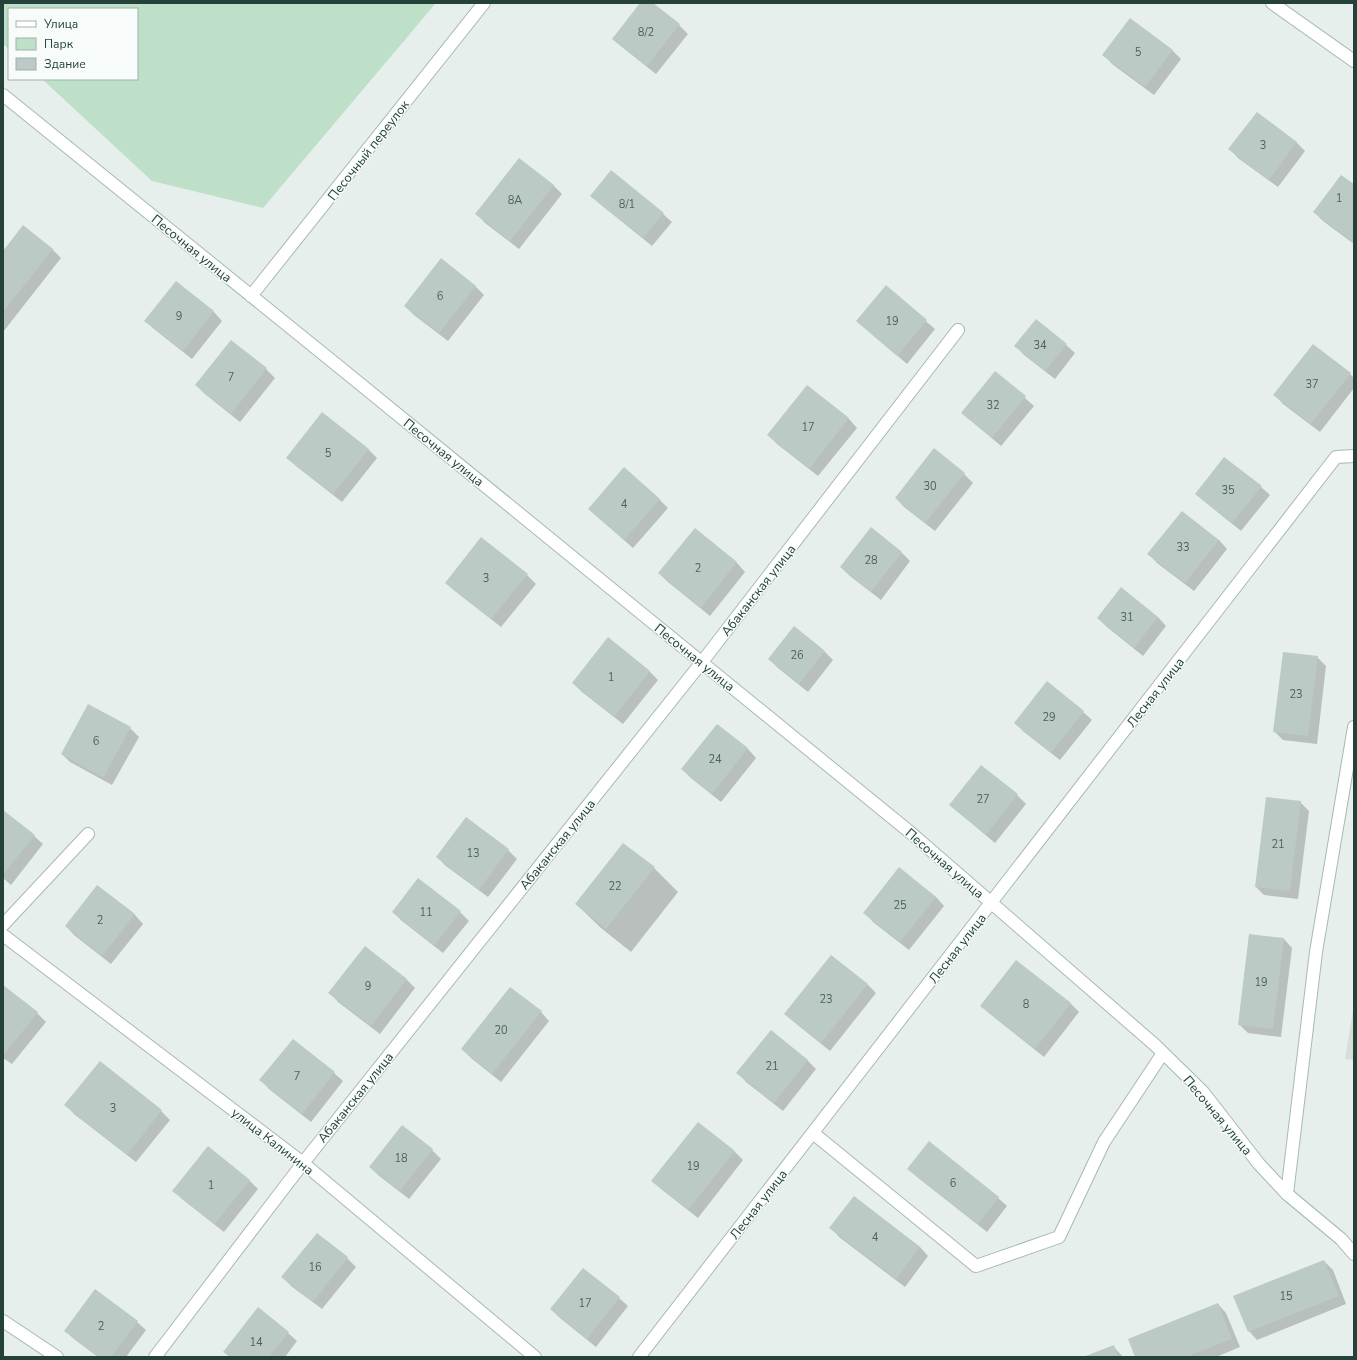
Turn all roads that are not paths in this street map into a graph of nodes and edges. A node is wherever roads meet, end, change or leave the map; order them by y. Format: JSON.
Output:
{"nodes":[{"id":1,"x":484,"y":3,"type":"edge"},
{"id":2,"x":1272,"y":3,"type":"edge"},
{"id":3,"x":1354,"y":61,"type":"edge"},
{"id":4,"x":3,"y":95,"type":"edge"},
{"id":5,"x":251,"y":296,"type":"junction"},
{"id":6,"x":958,"y":330,"type":"dead end"},
{"id":7,"x":1354,"y":456,"type":"edge"},
{"id":8,"x":702,"y":662,"type":"junction"},
{"id":9,"x":1354,"y":726,"type":"edge"},
{"id":10,"x":88,"y":834,"type":"dead end"},
{"id":11,"x":992,"y":903,"type":"junction"},
{"id":12,"x":3,"y":925,"type":"edge"},
{"id":13,"x":3,"y":935,"type":"edge"},
{"id":14,"x":1163,"y":1053,"type":"junction"},
{"id":15,"x":813,"y":1133,"type":"junction"},
{"id":16,"x":303,"y":1163,"type":"junction"},
{"id":17,"x":1287,"y":1194,"type":"junction"},
{"id":18,"x":1354,"y":1254,"type":"edge"},
{"id":19,"x":3,"y":1321,"type":"edge"},
{"id":20,"x":57,"y":1357,"type":"edge"},
{"id":21,"x":155,"y":1357,"type":"edge"},
{"id":22,"x":535,"y":1357,"type":"edge"},
{"id":23,"x":639,"y":1357,"type":"edge"}],
"edges":[{"from":1,"to":5,"type":"street","name":"Песочный переулок"},
{"from":2,"to":3,"type":"street"},
{"from":4,"to":5,"type":"street","name":"Песочная улица"},
{"from":5,"to":8,"type":"street","name":"Песочная улица"},
{"from":6,"to":8,"type":"street","name":"Абаканская улица"},
{"from":7,"to":11,"type":"street","name":"Лесная улица"},
{"from":8,"to":11,"type":"street","name":"Песочная улица"},
{"from":8,"to":16,"type":"street","name":"Абаканская улица"},
{"from":9,"to":17,"type":"street"},
{"from":10,"to":12,"type":"street"},
{"from":11,"to":14,"type":"street","name":"Песочная улица"},
{"from":11,"to":15,"type":"street","name":"Лесная улица"},
{"from":13,"to":16,"type":"street","name":"улица Калинина"},
{"from":14,"to":15,"type":"street"},
{"from":14,"to":17,"type":"street","name":"Песочная улица"},
{"from":15,"to":23,"type":"street","name":"Лесная улица"},
{"from":16,"to":21,"type":"street","name":"Абаканская улица"},
{"from":16,"to":22,"type":"street","name":"улица Калинина"},
{"from":17,"to":18,"type":"street","name":"Песочная улица"},
{"from":19,"to":20,"type":"street"}]}
